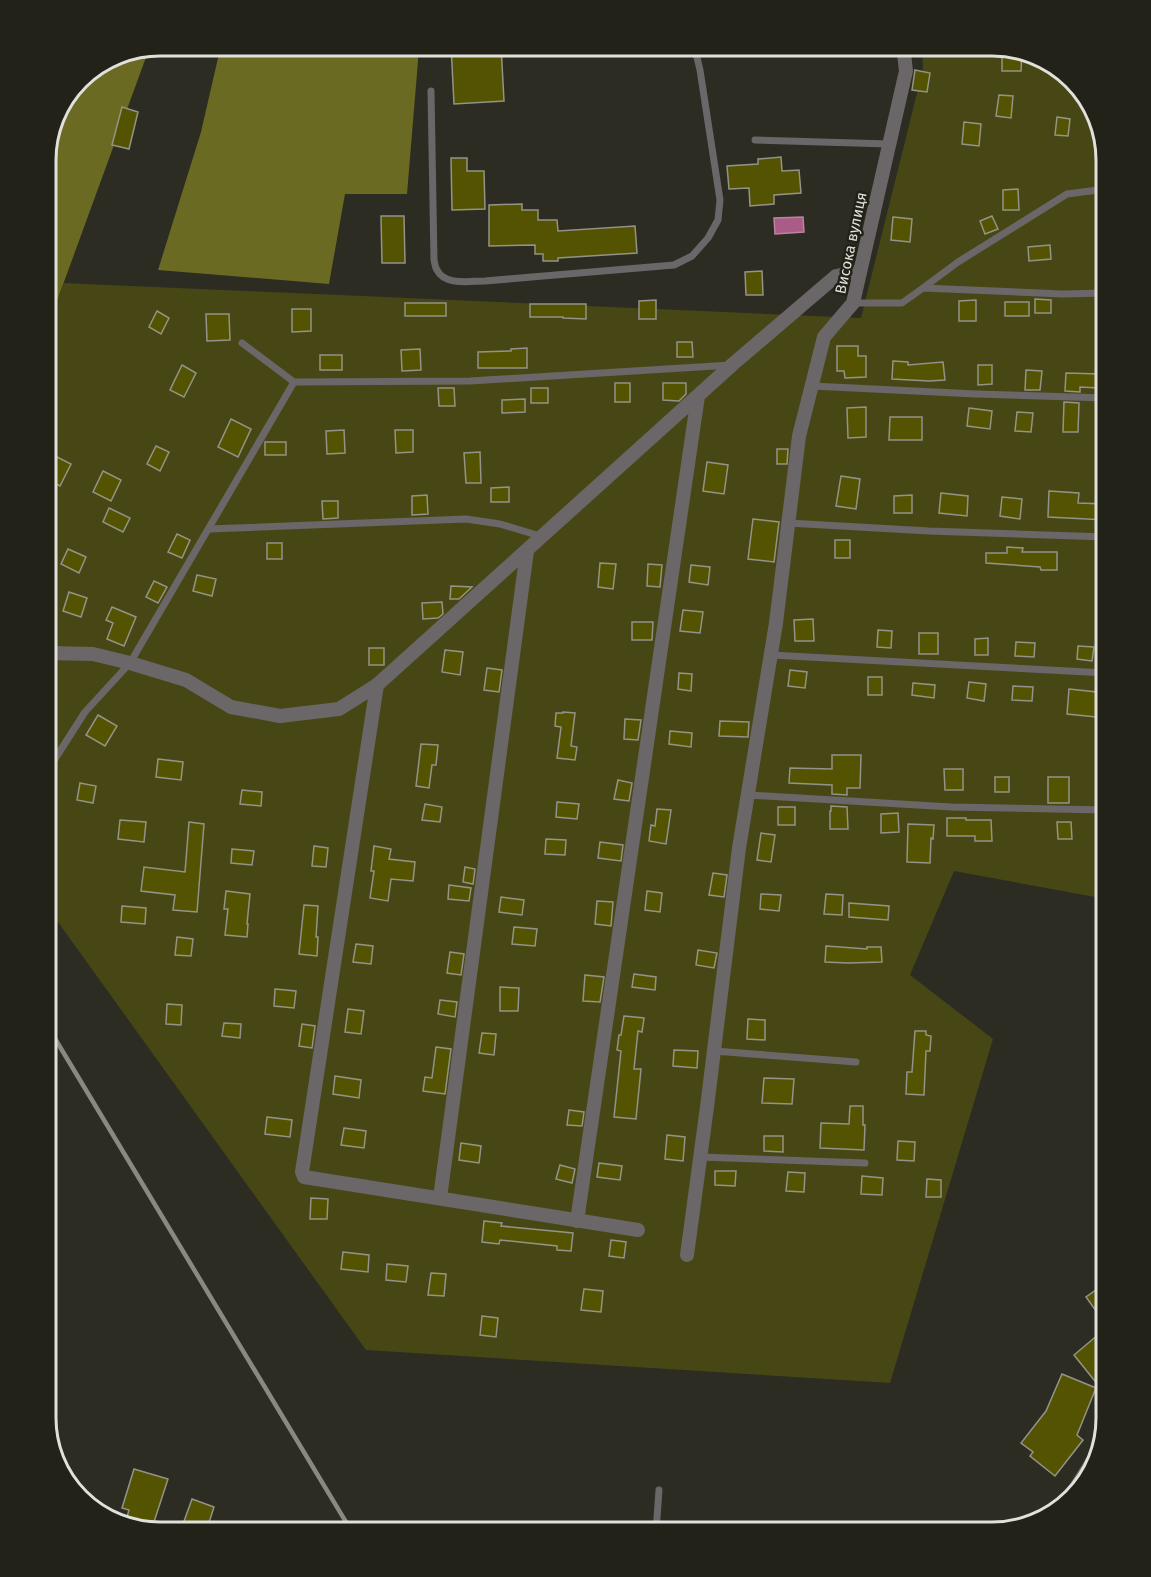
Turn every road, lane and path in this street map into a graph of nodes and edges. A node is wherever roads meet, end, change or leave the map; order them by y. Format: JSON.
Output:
{"nodes":[{"id":1,"x":697,"y":56,"type":"edge"},
{"id":2,"x":904,"y":56,"type":"edge"},
{"id":3,"x":431,"y":91,"type":"dead end"},
{"id":4,"x":755,"y":140,"type":"dead end"},
{"id":5,"x":889,"y":144,"type":"junction"},
{"id":6,"x":1096,"y":190,"type":"edge"},
{"id":7,"x":860,"y":271,"type":"junction"},
{"id":8,"x":923,"y":288,"type":"junction"},
{"id":9,"x":1096,"y":293,"type":"edge"},
{"id":10,"x":852,"y":303,"type":"junction"},
{"id":11,"x":242,"y":343,"type":"dead end"},
{"id":12,"x":733,"y":364,"type":"junction"},
{"id":13,"x":294,"y":382,"type":"junction"},
{"id":14,"x":812,"y":386,"type":"junction"},
{"id":15,"x":698,"y":396,"type":"junction"},
{"id":16,"x":1096,"y":398,"type":"edge"},
{"id":17,"x":788,"y":523,"type":"junction"},
{"id":18,"x":209,"y":529,"type":"junction"},
{"id":19,"x":542,"y":537,"type":"junction"},
{"id":20,"x":1096,"y":537,"type":"edge"},
{"id":21,"x":527,"y":551,"type":"junction"},
{"id":22,"x":56,"y":653,"type":"edge"},
{"id":23,"x":771,"y":655,"type":"junction"},
{"id":24,"x":130,"y":663,"type":"junction"},
{"id":25,"x":1096,"y":673,"type":"edge"},
{"id":26,"x":377,"y":685,"type":"junction"},
{"id":27,"x":56,"y":757,"type":"edge"},
{"id":28,"x":748,"y":795,"type":"junction"},
{"id":29,"x":1096,"y":810,"type":"edge"},
{"id":30,"x":714,"y":1051,"type":"junction"},
{"id":31,"x":856,"y":1062,"type":"dead end"},
{"id":32,"x":700,"y":1157,"type":"junction"},
{"id":33,"x":865,"y":1163,"type":"dead end"},
{"id":34,"x":440,"y":1198,"type":"junction"},
{"id":35,"x":578,"y":1221,"type":"junction"},
{"id":36,"x":638,"y":1230,"type":"dead end"},
{"id":37,"x":687,"y":1255,"type":"dead end"},
{"id":38,"x":659,"y":1490,"type":"dead end"},
{"id":39,"x":657,"y":1522,"type":"edge"}],
"edges":[{"from":1,"to":3,"type":"lane"},
{"from":2,"to":5,"type":"street","name":"Висока вулиця"},
{"from":4,"to":5,"type":"lane"},
{"from":5,"to":7,"type":"street","name":"Висока вулиця"},
{"from":6,"to":8,"type":"lane","name":"Висока вулиця"},
{"from":7,"to":10,"type":"street","name":"Висока вулиця"},
{"from":7,"to":12,"type":"street"},
{"from":8,"to":9,"type":"lane"},
{"from":8,"to":10,"type":"lane","name":"Висока вулиця"},
{"from":10,"to":14,"type":"street"},
{"from":11,"to":13,"type":"lane"},
{"from":12,"to":13,"type":"lane"},
{"from":12,"to":15,"type":"street"},
{"from":13,"to":18,"type":"lane"},
{"from":14,"to":16,"type":"lane"},
{"from":14,"to":17,"type":"street"},
{"from":15,"to":19,"type":"street"},
{"from":15,"to":35,"type":"street"},
{"from":17,"to":20,"type":"lane"},
{"from":17,"to":23,"type":"street"},
{"from":18,"to":19,"type":"lane"},
{"from":18,"to":24,"type":"lane"},
{"from":19,"to":21,"type":"street"},
{"from":21,"to":26,"type":"street"},
{"from":21,"to":34,"type":"street"},
{"from":22,"to":24,"type":"street"},
{"from":23,"to":25,"type":"lane"},
{"from":23,"to":28,"type":"street"},
{"from":24,"to":26,"type":"street"},
{"from":24,"to":27,"type":"lane"},
{"from":26,"to":34,"type":"street"},
{"from":28,"to":29,"type":"lane"},
{"from":28,"to":30,"type":"street"},
{"from":30,"to":31,"type":"lane"},
{"from":30,"to":32,"type":"street"},
{"from":32,"to":33,"type":"lane"},
{"from":32,"to":37,"type":"street"},
{"from":34,"to":35,"type":"street"},
{"from":35,"to":36,"type":"street"},
{"from":38,"to":39,"type":"lane"}]}
